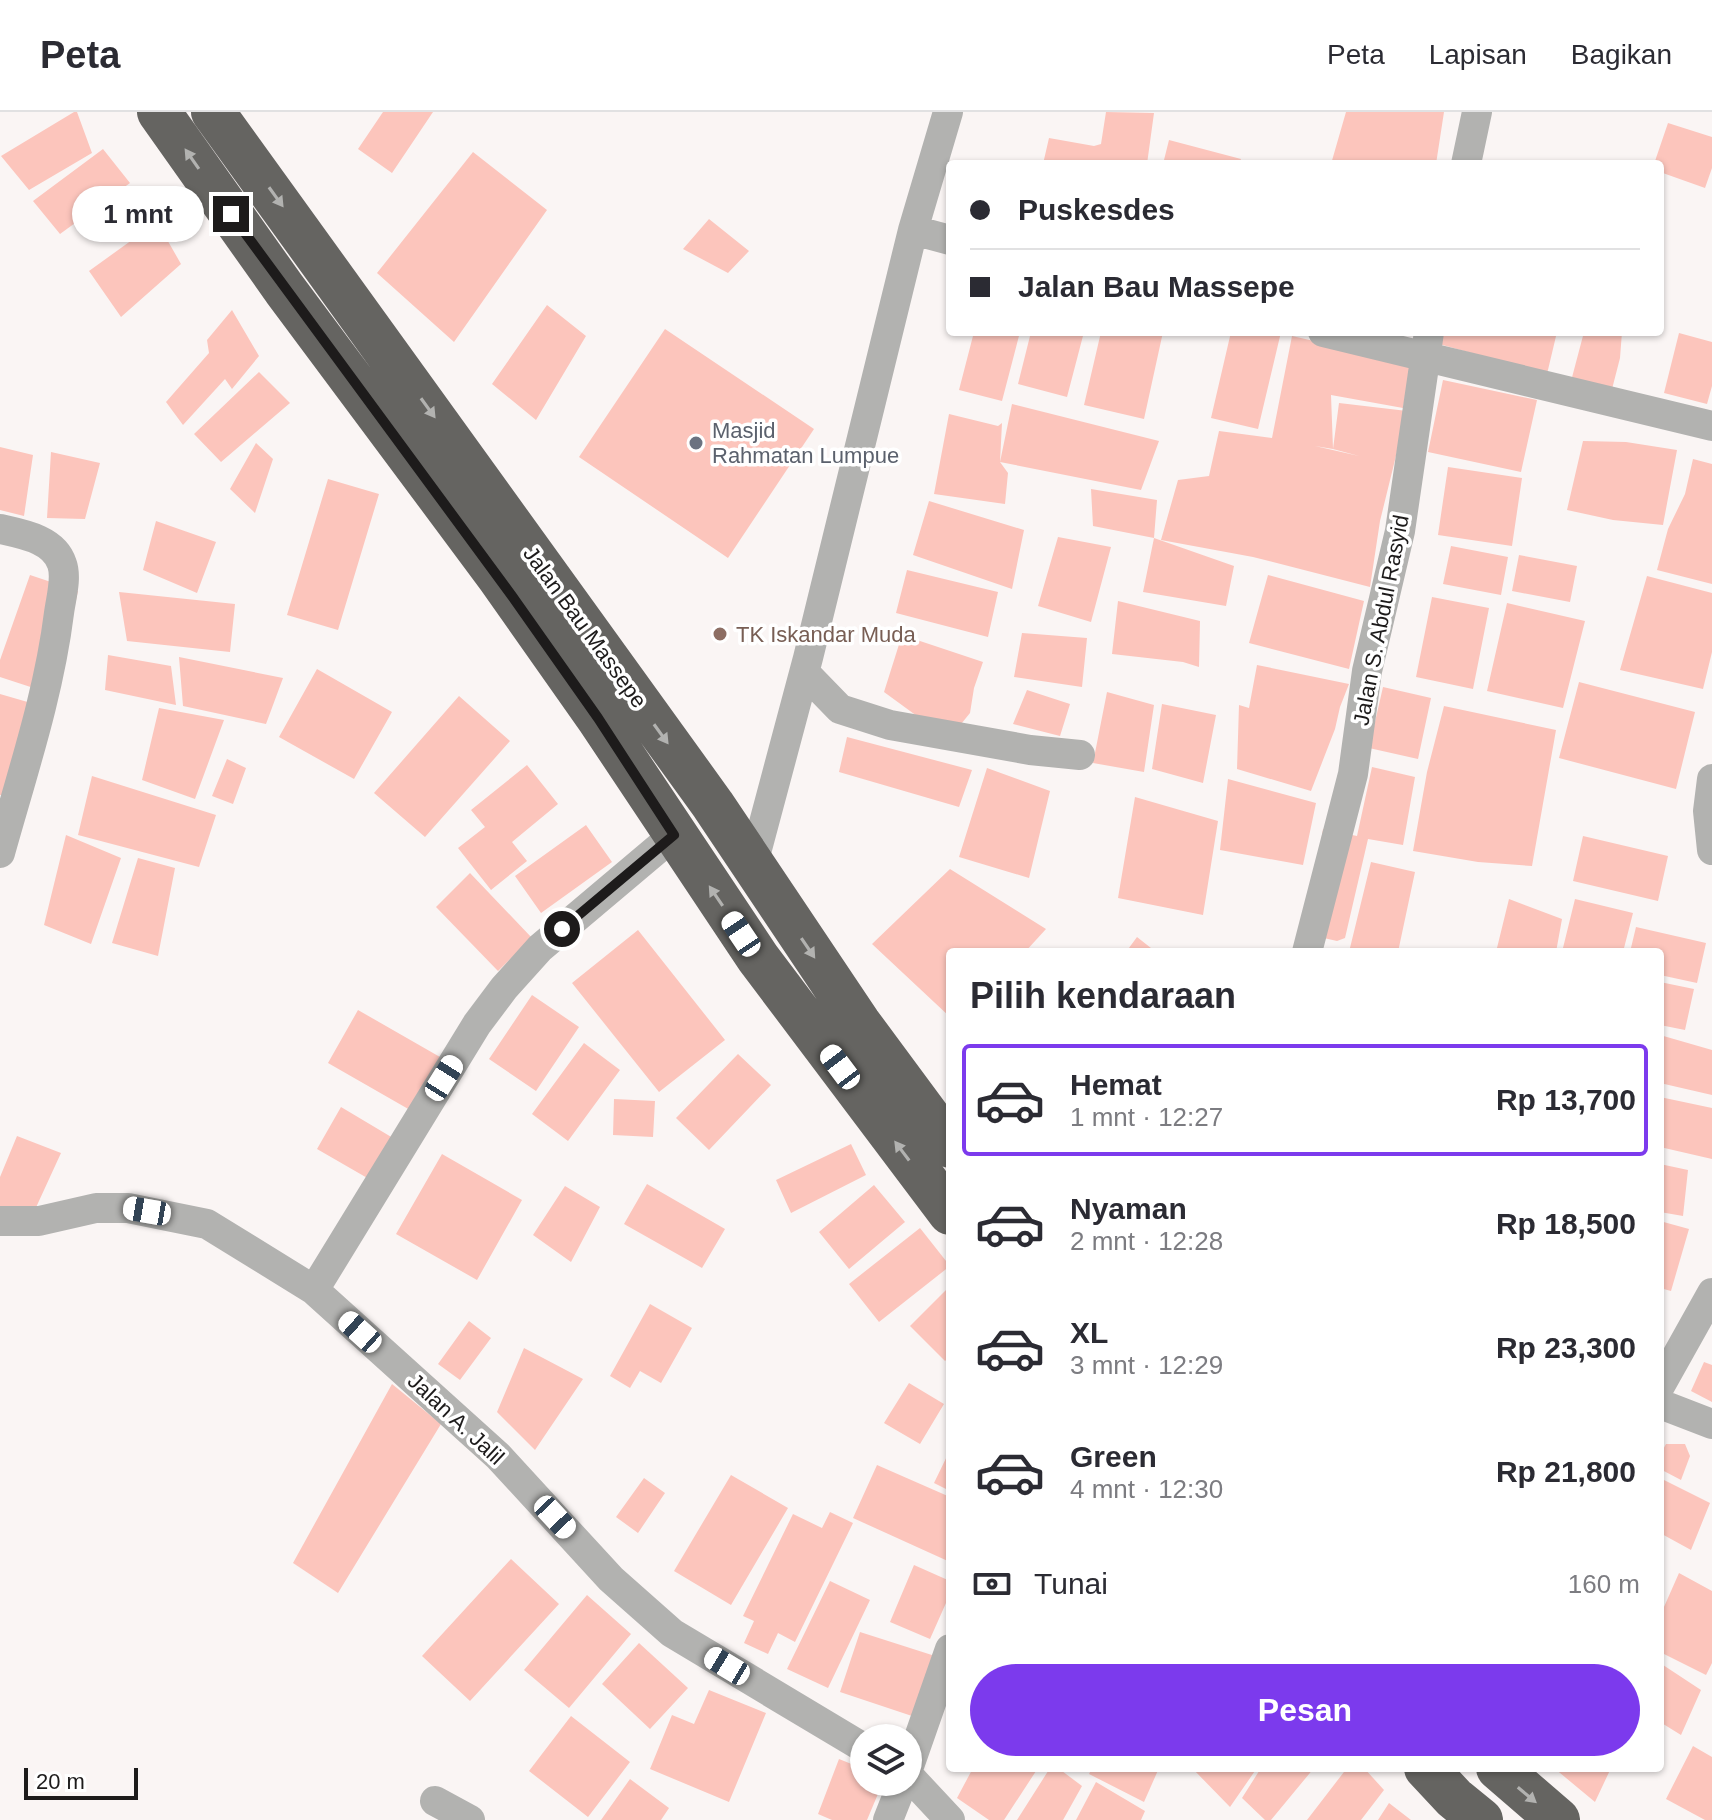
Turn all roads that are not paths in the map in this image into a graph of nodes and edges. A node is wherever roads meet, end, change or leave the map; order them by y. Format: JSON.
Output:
{"nodes":[{"id":1,"x":159,"y":112,"type":"edge"},
{"id":2,"x":213,"y":112,"type":"edge"},
{"id":3,"x":948,"y":112,"type":"edge"},
{"id":4,"x":1477,"y":112,"type":"edge"},
{"id":5,"x":1467,"y":160,"type":"edge"},
{"id":6,"x":913,"y":230,"type":"junction"},
{"id":7,"x":946,"y":239,"type":"edge"},
{"id":8,"x":1357,"y":336,"type":"edge"},
{"id":9,"x":1426,"y":344,"type":"edge"},
{"id":10,"x":1712,"y":426,"type":"edge"},
{"id":11,"x":0,"y":529,"type":"edge"},
{"id":12,"x":805,"y":673,"type":"junction"},
{"id":13,"x":1080,"y":755,"type":"dead end"},
{"id":14,"x":1712,"y":779,"type":"edge"},
{"id":15,"x":674,"y":835,"type":"junction"},
{"id":16,"x":1712,"y":850,"type":"edge"},
{"id":17,"x":0,"y":853,"type":"edge"},
{"id":18,"x":753,"y":864,"type":"junction"},
{"id":19,"x":1308,"y":948,"type":"edge"},
{"id":20,"x":946,"y":1141,"type":"edge"},
{"id":21,"x":946,"y":1208,"type":"edge"},
{"id":22,"x":0,"y":1221,"type":"edge"},
{"id":23,"x":314,"y":1290,"type":"junction"},
{"id":24,"x":1712,"y":1293,"type":"edge"},
{"id":25,"x":1664,"y":1379,"type":"edge"},
{"id":26,"x":1664,"y":1406,"type":"edge"},
{"id":27,"x":1712,"y":1424,"type":"edge"},
{"id":28,"x":946,"y":1661,"type":"edge"},
{"id":29,"x":922,"y":1731,"type":"edge"},
{"id":30,"x":850,"y":1740,"type":"edge"},
{"id":31,"x":1430,"y":1772,"type":"edge"},
{"id":32,"x":1503,"y":1772,"type":"edge"},
{"id":33,"x":922,"y":1788,"type":"edge"},
{"id":34,"x":897,"y":1796,"type":"edge"},
{"id":35,"x":435,"y":1801,"type":"dead end"},
{"id":36,"x":470,"y":1820,"type":"edge"},
{"id":37,"x":888,"y":1820,"type":"edge"},
{"id":38,"x":950,"y":1820,"type":"edge"},
{"id":39,"x":1481,"y":1820,"type":"edge"},
{"id":40,"x":1558,"y":1820,"type":"edge"}],
"edges":[{"from":15,"to":1,"type":"highway","name":"Jalan Bau Massepe","one_way":true},
{"from":2,"to":18,"type":"highway","name":"Jalan Bau Massepe","one_way":true},
{"from":3,"to":6,"type":"street"},
{"from":4,"to":5,"type":"street"},
{"from":6,"to":7,"type":"street"},
{"from":6,"to":12,"type":"street"},
{"from":8,"to":9,"type":"street"},
{"from":9,"to":10,"type":"street"},
{"from":9,"to":19,"type":"street","name":"Jalan S. Abdul Rasyid"},
{"from":11,"to":17,"type":"street"},
{"from":12,"to":13,"type":"street"},
{"from":12,"to":18,"type":"street"},
{"from":14,"to":16,"type":"street"},
{"from":21,"to":15,"type":"highway","name":"Jalan Bau Massepe","one_way":true},
{"from":15,"to":23,"type":"street"},
{"from":18,"to":20,"type":"highway","name":"Jalan Bau Massepe","one_way":true},
{"from":22,"to":23,"type":"street","name":"Jalan A. Jalil"},
{"from":23,"to":30,"type":"street","name":"Jalan A. Jalil"},
{"from":24,"to":25,"type":"street"},
{"from":26,"to":27,"type":"street"},
{"from":28,"to":29,"type":"street"},
{"from":31,"to":39,"type":"highway"},
{"from":32,"to":40,"type":"highway","one_way":true},
{"from":33,"to":38,"type":"street"},
{"from":34,"to":37,"type":"street"},
{"from":35,"to":36,"type":"street"}]}
